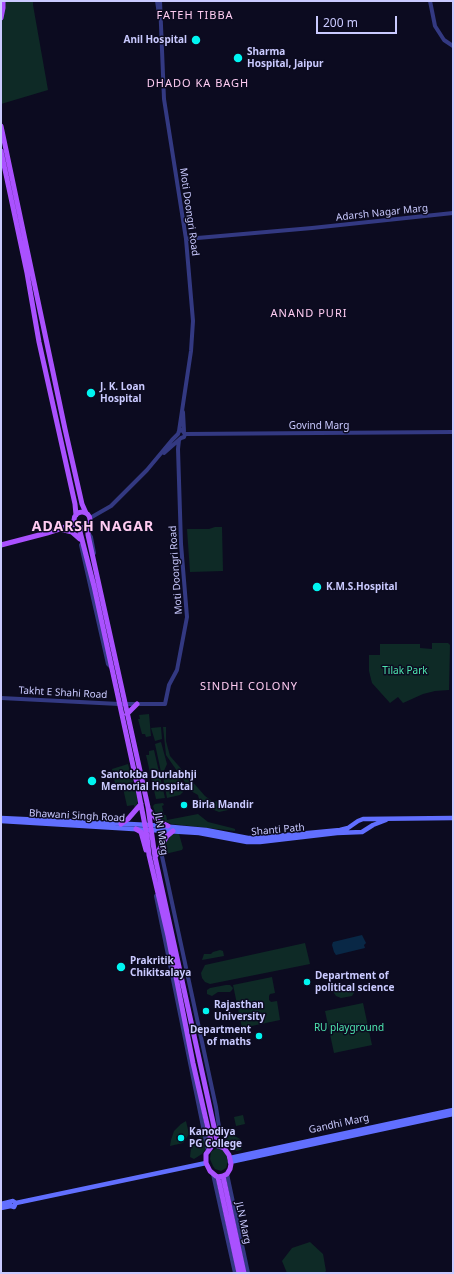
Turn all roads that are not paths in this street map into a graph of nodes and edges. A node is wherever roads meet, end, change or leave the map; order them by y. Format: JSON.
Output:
{"nodes":[{"id":1,"x":3,"y":1,"type":"edge"},
{"id":2,"x":157,"y":1,"type":"edge"},
{"id":3,"x":160,"y":1,"type":"edge"},
{"id":4,"x":430,"y":1,"type":"edge"},
{"id":5,"x":1,"y":18,"type":"edge"},
{"id":6,"x":161,"y":19,"type":"junction"},
{"id":7,"x":453,"y":46,"type":"edge"},
{"id":8,"x":1,"y":126,"type":"edge"},
{"id":9,"x":1,"y":150,"type":"edge"},
{"id":10,"x":453,"y":213,"type":"edge"},
{"id":11,"x":186,"y":239,"type":"junction"},
{"id":12,"x":60,"y":405,"type":"junction"},
{"id":13,"x":53,"y":406,"type":"junction"},
{"id":14,"x":183,"y":408,"type":"junction"},
{"id":15,"x":185,"y":432,"type":"junction"},
{"id":16,"x":453,"y":432,"type":"edge"},
{"id":17,"x":179,"y":436,"type":"junction"},
{"id":18,"x":86,"y":513,"type":"junction"},
{"id":19,"x":76,"y":515,"type":"junction"},
{"id":20,"x":90,"y":518,"type":"junction"},
{"id":21,"x":75,"y":524,"type":"junction"},
{"id":22,"x":88,"y":526,"type":"junction"},
{"id":23,"x":60,"y":528,"type":"junction"},
{"id":24,"x":80,"y":528,"type":"junction"},
{"id":25,"x":81,"y":537,"type":"junction"},
{"id":26,"x":1,"y":545,"type":"edge"},
{"id":27,"x":1,"y":698,"type":"edge"},
{"id":28,"x":125,"y":702,"type":"junction"},
{"id":29,"x":119,"y":704,"type":"junction"},
{"id":30,"x":137,"y":704,"type":"junction"},
{"id":31,"x":127,"y":714,"type":"junction"},
{"id":32,"x":141,"y":804,"type":"junction"},
{"id":33,"x":148,"y":808,"type":"junction"},
{"id":34,"x":1,"y":818,"type":"edge"},
{"id":35,"x":453,"y":818,"type":"edge"},
{"id":36,"x":390,"y":819,"type":"junction"},
{"id":37,"x":366,"y":820,"type":"junction"},
{"id":38,"x":1,"y":821,"type":"edge"},
{"id":39,"x":356,"y":822,"type":"junction"},
{"id":40,"x":121,"y":824,"type":"junction"},
{"id":41,"x":168,"y":826,"type":"junction"},
{"id":42,"x":148,"y":827,"type":"junction"},
{"id":43,"x":136,"y":829,"type":"junction"},
{"id":44,"x":367,"y":829,"type":"junction"},
{"id":45,"x":173,"y":831,"type":"junction"},
{"id":46,"x":360,"y":832,"type":"junction"},
{"id":47,"x":160,"y":847,"type":"junction"},
{"id":48,"x":155,"y":857,"type":"junction"},
{"id":49,"x":152,"y":873,"type":"junction"},
{"id":50,"x":453,"y":1110,"type":"edge"},
{"id":51,"x":453,"y":1114,"type":"edge"},
{"id":52,"x":216,"y":1135,"type":"junction"},
{"id":53,"x":218,"y":1145,"type":"junction"},
{"id":54,"x":210,"y":1148,"type":"junction"},
{"id":55,"x":230,"y":1160,"type":"junction"},
{"id":56,"x":206,"y":1163,"type":"junction"},
{"id":57,"x":213,"y":1174,"type":"junction"},
{"id":58,"x":223,"y":1176,"type":"junction"},
{"id":59,"x":1,"y":1204,"type":"edge"},
{"id":60,"x":12,"y":1204,"type":"junction"},
{"id":61,"x":1,"y":1208,"type":"edge"},
{"id":62,"x":235,"y":1273,"type":"edge"},
{"id":63,"x":239,"y":1273,"type":"edge"},
{"id":64,"x":244,"y":1273,"type":"edge"},
{"id":65,"x":248,"y":1273,"type":"edge"}],
"edges":[{"from":1,"to":5,"type":"main road"},
{"from":2,"to":6,"type":"street","name":"Moti Doongri Road"},
{"from":3,"to":6,"type":"street","name":"Moti Doongri Road"},
{"from":4,"to":7,"type":"street"},
{"from":6,"to":11,"type":"street","name":"Moti Doongri Road"},
{"from":8,"to":12,"type":"main road"},
{"from":9,"to":13,"type":"main road"},
{"from":10,"to":11,"type":"street","name":"Adarsh Nagar Marg"},
{"from":11,"to":14,"type":"street","name":"Moti Doongri Road"},
{"from":12,"to":13,"type":"main road"},
{"from":12,"to":18,"type":"main road"},
{"from":13,"to":19,"type":"main road"},
{"from":14,"to":15,"type":"street","name":"Moti Doongri Road"},
{"from":14,"to":17,"type":"street","name":"Moti Doongri Road"},
{"from":15,"to":16,"type":"street","name":"Govind Marg"},
{"from":15,"to":17,"type":"street"},
{"from":17,"to":20,"type":"street"},
{"from":17,"to":30,"type":"street","name":"Moti Doongri Road"},
{"from":18,"to":19,"type":"main road"},
{"from":18,"to":20,"type":"main road"},
{"from":19,"to":21,"type":"main road"},
{"from":20,"to":22,"type":"main road"},
{"from":21,"to":23,"type":"main road"},
{"from":21,"to":24,"type":"main road"},
{"from":22,"to":24,"type":"main road"},
{"from":22,"to":28,"type":"main road","name":"JLN Marg"},
{"from":23,"to":25,"type":"main road"},
{"from":23,"to":26,"type":"main road"},
{"from":24,"to":25,"type":"main road","name":"JLN Marg"},
{"from":25,"to":29,"type":"main road","name":"JLN Marg"},
{"from":27,"to":29,"type":"street","name":"Takht E Shahi Road"},
{"from":28,"to":29,"type":"street","name":"Takht E Shahi Road"},
{"from":28,"to":30,"type":"street","name":"Moti Doongri Road"},
{"from":28,"to":31,"type":"main road","name":"JLN Marg"},
{"from":29,"to":32,"type":"main road","name":"JLN Marg"},
{"from":30,"to":31,"type":"main road"},
{"from":31,"to":33,"type":"main road","name":"JLN Marg"},
{"from":32,"to":40,"type":"main road"},
{"from":32,"to":42,"type":"main road","name":"JLN Marg"},
{"from":33,"to":41,"type":"main road"},
{"from":33,"to":42,"type":"main road","name":"JLN Marg"},
{"from":34,"to":40,"type":"main road","name":"Bhawani Singh Road"},
{"from":35,"to":36,"type":"main road"},
{"from":36,"to":37,"type":"main road"},
{"from":36,"to":44,"type":"main road"},
{"from":37,"to":39,"type":"main road"},
{"from":37,"to":44,"type":"main road"},
{"from":38,"to":43,"type":"main road","name":"Bhawani Singh Road"},
{"from":39,"to":41,"type":"main road"},
{"from":39,"to":46,"type":"main road"},
{"from":40,"to":42,"type":"main road","name":"Bhawani Singh Road"},
{"from":41,"to":42,"type":"main road"},
{"from":42,"to":43,"type":"main road","name":"Bhawani Singh Road"},
{"from":42,"to":45,"type":"main road","name":"Shanti Path"},
{"from":42,"to":48,"type":"main road","name":"JLN Marg"},
{"from":42,"to":49,"type":"main road","name":"JLN Marg"},
{"from":43,"to":49,"type":"main road"},
{"from":44,"to":46,"type":"main road"},
{"from":45,"to":46,"type":"main road","name":"Shanti Path"},
{"from":45,"to":47,"type":"main road"},
{"from":47,"to":48,"type":"main road"},
{"from":47,"to":52,"type":"street"},
{"from":48,"to":52,"type":"main road","name":"JLN Marg"},
{"from":49,"to":54,"type":"main road","name":"JLN Marg"},
{"from":50,"to":55,"type":"main road","name":"Gandhi Marg"},
{"from":51,"to":55,"type":"main road","name":"Gandhi Marg"},
{"from":52,"to":53,"type":"main road","name":"JLN Marg"},
{"from":53,"to":54,"type":"main road"},
{"from":53,"to":55,"type":"main road"},
{"from":54,"to":56,"type":"main road"},
{"from":55,"to":58,"type":"main road"},
{"from":56,"to":57,"type":"main road"},
{"from":56,"to":60,"type":"main road"},
{"from":57,"to":58,"type":"main road"},
{"from":57,"to":62,"type":"street"},
{"from":58,"to":63,"type":"main road","name":"JLN Marg"},
{"from":58,"to":64,"type":"main road","name":"JLN Marg"},
{"from":58,"to":65,"type":"street"},
{"from":59,"to":60,"type":"main road"},
{"from":60,"to":61,"type":"main road"}]}
